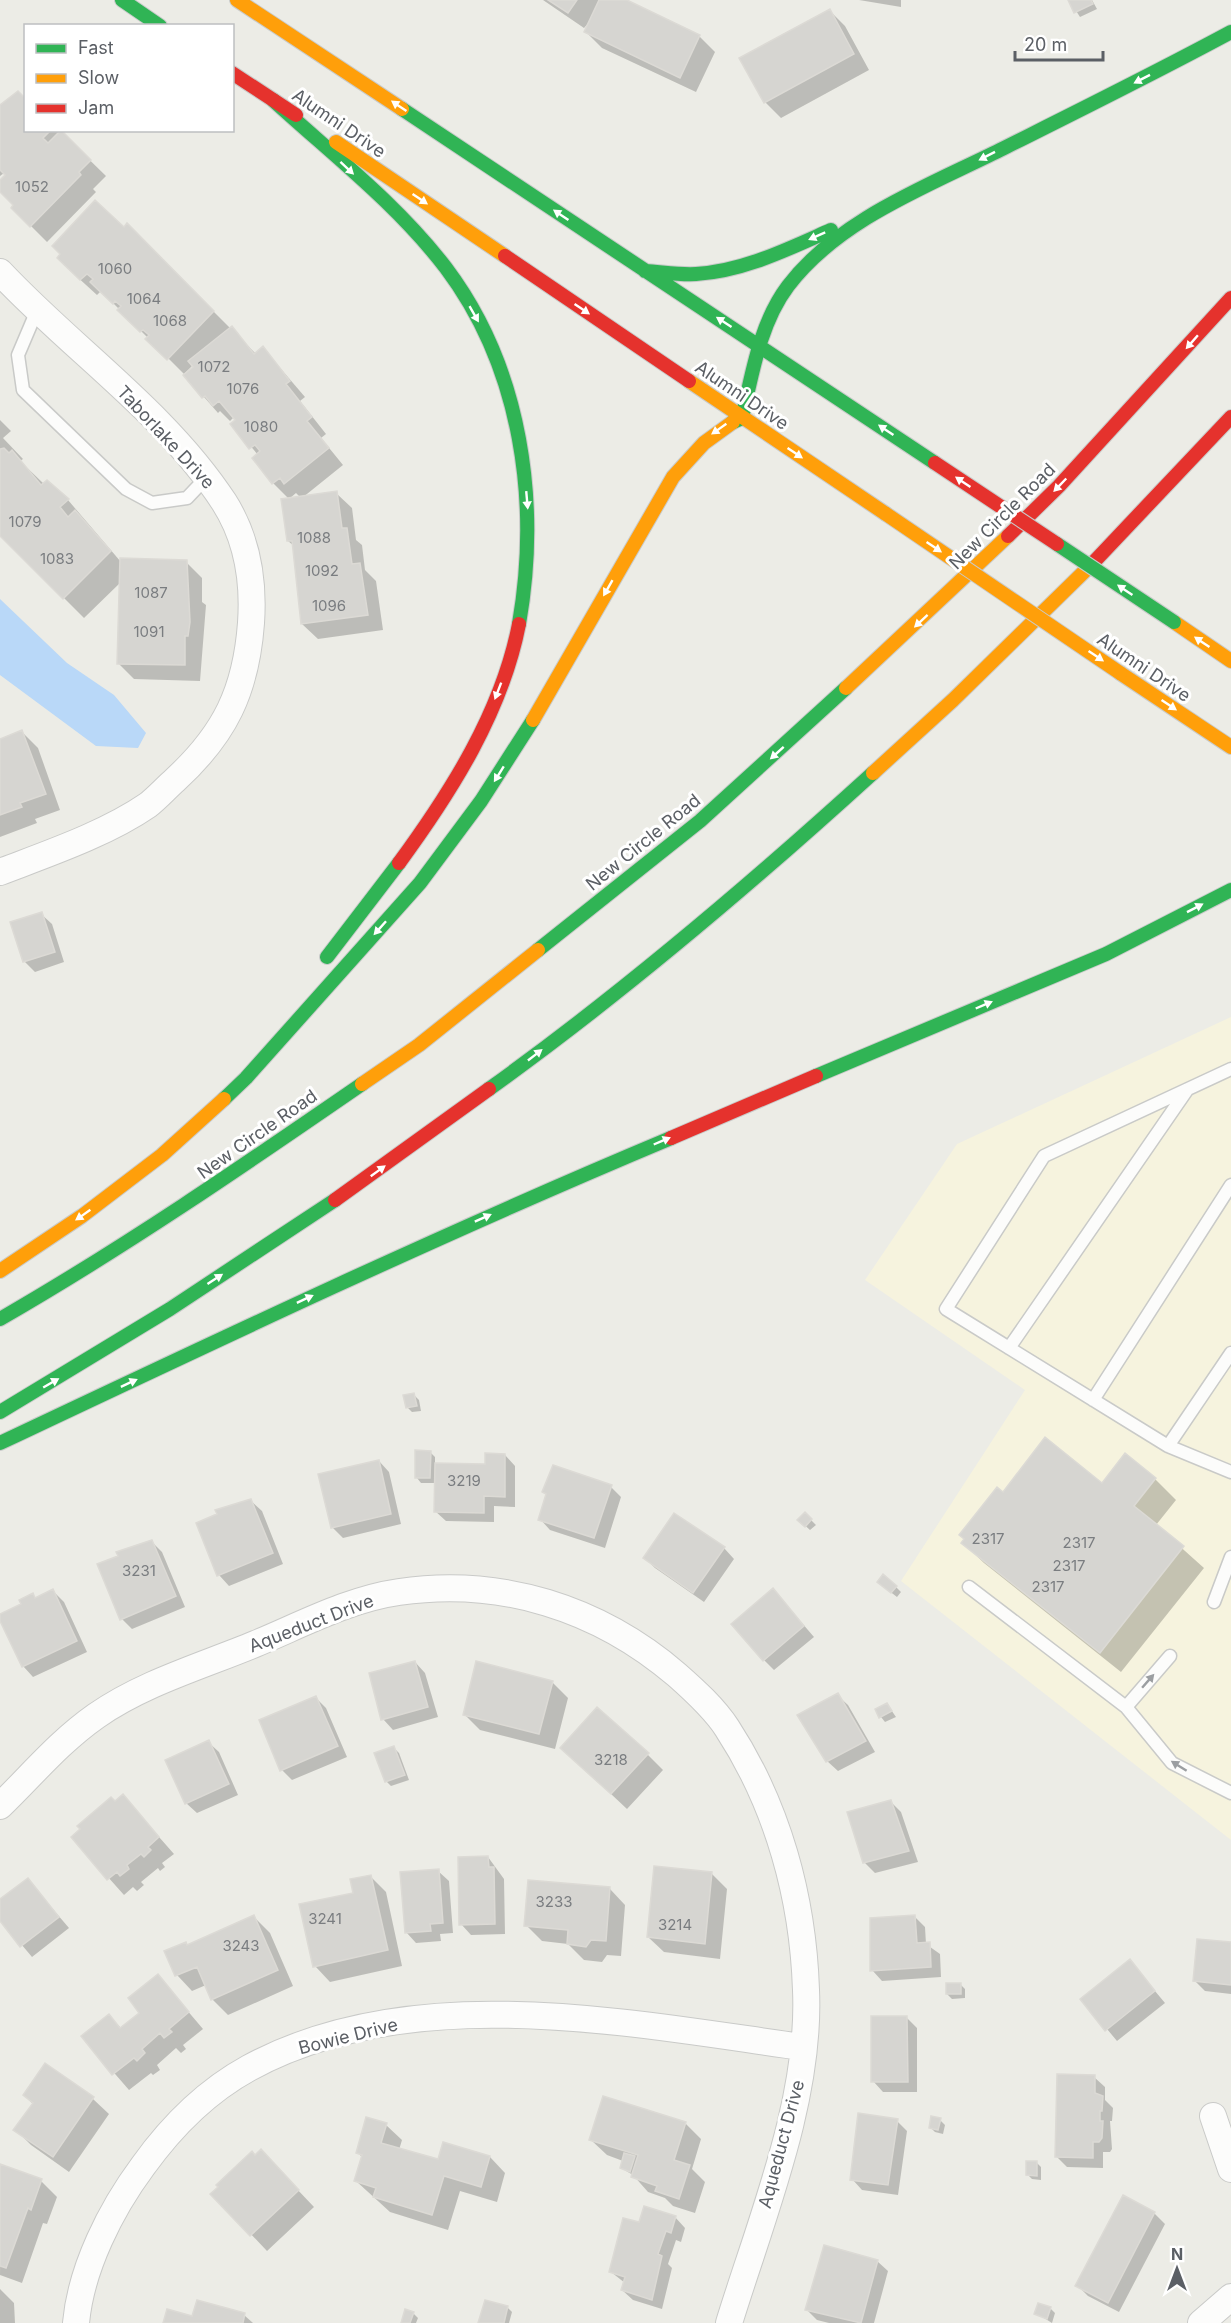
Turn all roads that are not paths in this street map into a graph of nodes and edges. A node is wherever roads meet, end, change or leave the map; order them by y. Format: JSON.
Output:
{"nodes":[{"id":1,"x":122,"y":0,"type":"edge"},
{"id":2,"x":237,"y":0,"type":"edge"},
{"id":3,"x":157,"y":24,"type":"edge"},
{"id":4,"x":1231,"y":32,"type":"edge"},
{"id":5,"x":234,"y":74,"type":"edge"},
{"id":6,"x":273,"y":100,"type":"junction"},
{"id":7,"x":910,"y":197,"type":"junction"},
{"id":8,"x":645,"y":271,"type":"junction"},
{"id":9,"x":0,"y":272,"type":"edge"},
{"id":10,"x":1231,"y":298,"type":"edge"},
{"id":11,"x":38,"y":308,"type":"junction"},
{"id":12,"x":760,"y":345,"type":"junction"},
{"id":13,"x":1231,"y":417,"type":"edge"},
{"id":14,"x":742,"y":418,"type":"junction"},
{"id":15,"x":206,"y":478,"type":"junction"},
{"id":16,"x":1231,"y":661,"type":"edge"},
{"id":17,"x":1231,"y":747,"type":"edge"},
{"id":18,"x":0,"y":872,"type":"edge"},
{"id":19,"x":1231,"y":890,"type":"edge"},
{"id":20,"x":1200,"y":922,"type":"dead end"},
{"id":21,"x":1106,"y":954,"type":"junction"},
{"id":22,"x":319,"y":966,"type":"dead end"},
{"id":23,"x":1231,"y":1069,"type":"edge"},
{"id":24,"x":1188,"y":1089,"type":"junction"},
{"id":25,"x":201,"y":1100,"type":"dead end"},
{"id":26,"x":130,"y":1180,"type":"junction"},
{"id":27,"x":1231,"y":1185,"type":"edge"},
{"id":28,"x":0,"y":1271,"type":"edge"},
{"id":29,"x":0,"y":1319,"type":"edge"},
{"id":30,"x":1009,"y":1348,"type":"junction"},
{"id":31,"x":1231,"y":1353,"type":"edge"},
{"id":32,"x":1093,"y":1400,"type":"junction"},
{"id":33,"x":0,"y":1412,"type":"edge"},
{"id":34,"x":0,"y":1443,"type":"edge"},
{"id":35,"x":1168,"y":1446,"type":"junction"},
{"id":36,"x":1231,"y":1472,"type":"edge"},
{"id":37,"x":1231,"y":1557,"type":"edge"},
{"id":38,"x":969,"y":1587,"type":"dead end"},
{"id":39,"x":1214,"y":1602,"type":"dead end"},
{"id":40,"x":1170,"y":1656,"type":"dead end"},
{"id":41,"x":1126,"y":1707,"type":"junction"},
{"id":42,"x":1231,"y":1794,"type":"edge"},
{"id":43,"x":0,"y":1806,"type":"edge"},
{"id":44,"x":802,"y":2047,"type":"junction"},
{"id":45,"x":1213,"y":2116,"type":"dead end"},
{"id":46,"x":1231,"y":2169,"type":"edge"},
{"id":47,"x":1231,"y":2297,"type":"edge"},
{"id":48,"x":76,"y":2323,"type":"edge"},
{"id":49,"x":729,"y":2323,"type":"edge"},
{"id":50,"x":1201,"y":2323,"type":"edge"}],
"edges":[{"from":1,"to":3,"type":"main road"},
{"from":8,"to":2,"type":"main road","one_way":true},
{"from":4,"to":7,"type":"main road","one_way":true},
{"from":5,"to":6,"type":"main road","name":"Alumni Drive"},
{"from":6,"to":14,"type":"main road","name":"Alumni Drive","one_way":true},
{"from":6,"to":22,"type":"main road","one_way":true},
{"from":7,"to":8,"type":"main road","one_way":true},
{"from":7,"to":12,"type":"main road"},
{"from":12,"to":8,"type":"main road","one_way":true},
{"from":9,"to":11,"type":"street","name":"Taborlake Drive"},
{"from":10,"to":29,"type":"main road","name":"New Circle Road","one_way":true},
{"from":11,"to":15,"type":"street","name":"Taborlake Drive"},
{"from":11,"to":15,"type":"lane"},
{"from":12,"to":14,"type":"main road"},
{"from":16,"to":12,"type":"main road","one_way":true,"bridge":true},
{"from":33,"to":13,"type":"main road","one_way":true},
{"from":14,"to":17,"type":"main road","name":"Alumni Drive","one_way":true,"bridge":true},
{"from":14,"to":26,"type":"main road","one_way":true},
{"from":15,"to":18,"type":"street","name":"Taborlake Drive"},
{"from":21,"to":19,"type":"main road","one_way":true},
{"from":20,"to":21,"type":"main road"},
{"from":34,"to":21,"type":"main road","one_way":true},
{"from":23,"to":24,"type":"lane"},
{"from":24,"to":30,"type":"lane"},
{"from":24,"to":30,"type":"lane"},
{"from":25,"to":26,"type":"main road"},
{"from":26,"to":28,"type":"main road","one_way":true},
{"from":27,"to":32,"type":"lane"},
{"from":30,"to":32,"type":"lane"},
{"from":31,"to":35,"type":"lane"},
{"from":32,"to":35,"type":"lane"},
{"from":35,"to":36,"type":"lane"},
{"from":37,"to":39,"type":"lane"},
{"from":38,"to":41,"type":"lane"},
{"from":41,"to":40,"type":"lane","one_way":true},
{"from":42,"to":41,"type":"lane","one_way":true},
{"from":43,"to":44,"type":"street","name":"Aqueduct Drive"},
{"from":44,"to":48,"type":"street","name":"Bowie Drive"},
{"from":44,"to":49,"type":"street","name":"Aqueduct Drive"},
{"from":45,"to":46,"type":"street"},
{"from":47,"to":50,"type":"street"}]}
